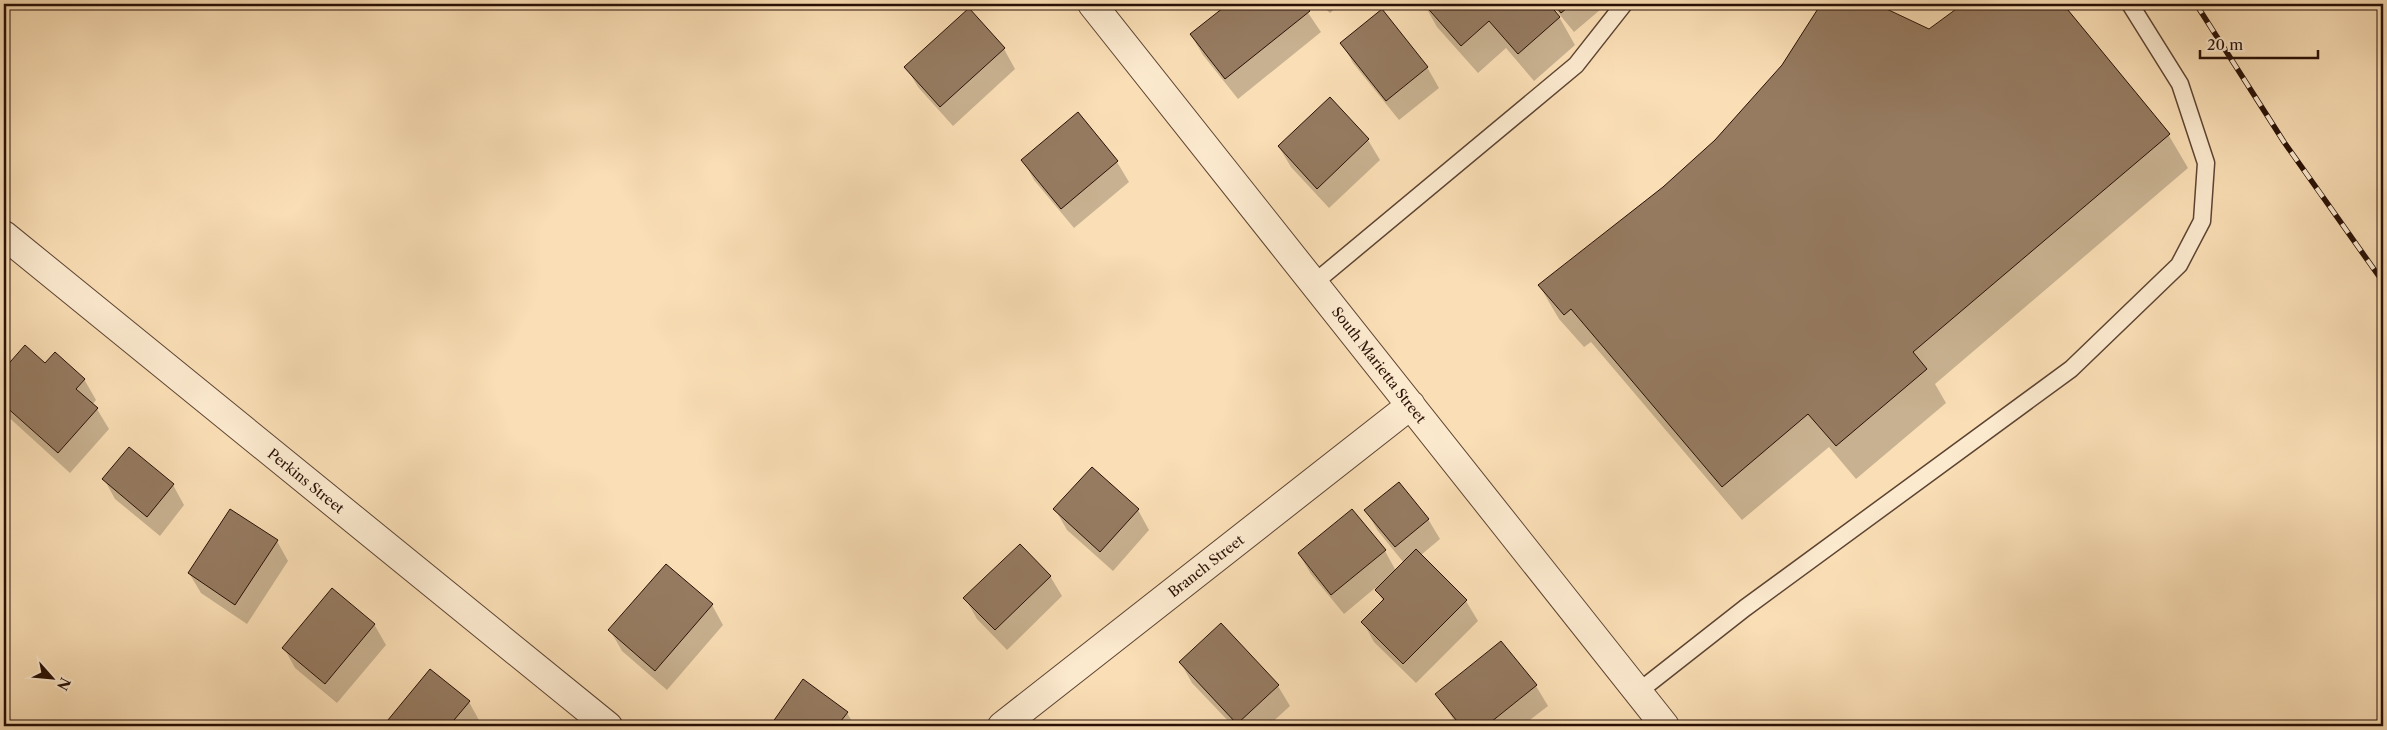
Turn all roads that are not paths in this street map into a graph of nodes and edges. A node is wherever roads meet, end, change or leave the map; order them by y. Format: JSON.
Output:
{"nodes":[{"id":1,"x":1092,"y":4,"type":"edge"},
{"id":2,"x":1624,"y":4,"type":"edge"},
{"id":3,"x":2130,"y":4,"type":"edge"},
{"id":4,"x":4,"y":235,"type":"edge"},
{"id":5,"x":1314,"y":283,"type":"junction"},
{"id":6,"x":1411,"y":405,"type":"junction"},
{"id":7,"x":1638,"y":692,"type":"junction"},
{"id":8,"x":608,"y":726,"type":"edge"},
{"id":9,"x":1002,"y":726,"type":"edge"},
{"id":10,"x":1665,"y":726,"type":"edge"}],
"edges":[{"from":1,"to":5,"type":"street","name":"South Marietta Street"},
{"from":2,"to":5,"type":"lane"},
{"from":3,"to":7,"type":"lane"},
{"from":4,"to":8,"type":"street","name":"Perkins Street"},
{"from":5,"to":6,"type":"street","name":"South Marietta Street"},
{"from":6,"to":7,"type":"street","name":"South Marietta Street"},
{"from":6,"to":9,"type":"street","name":"Branch Street"},
{"from":7,"to":10,"type":"street","name":"South Marietta Street"}]}
